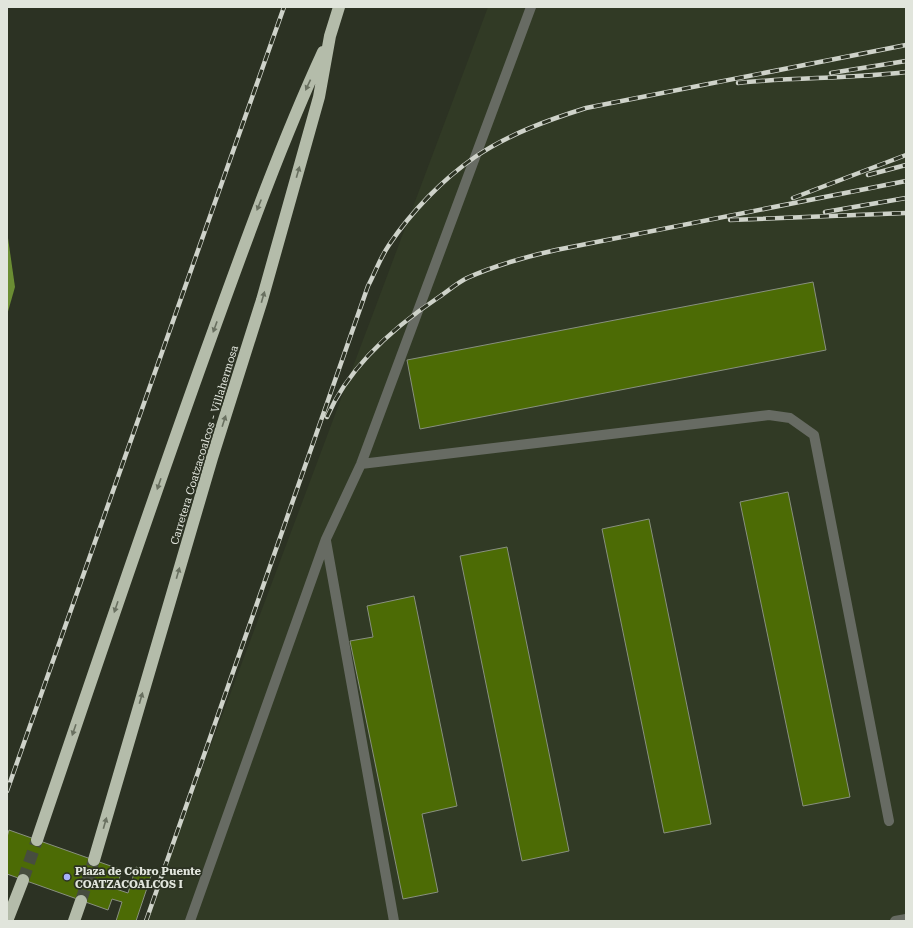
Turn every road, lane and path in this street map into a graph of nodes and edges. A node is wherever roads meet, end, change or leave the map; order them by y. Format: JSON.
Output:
{"nodes":[{"id":1,"x":339,"y":7,"type":"edge"},
{"id":2,"x":531,"y":7,"type":"edge"},
{"id":3,"x":330,"y":36,"type":"junction"},
{"id":4,"x":361,"y":464,"type":"junction"},
{"id":5,"x":326,"y":540,"type":"junction"},
{"id":6,"x":889,"y":821,"type":"dead end"},
{"id":7,"x":37,"y":840,"type":"tunnel mouth"},
{"id":8,"x":94,"y":860,"type":"tunnel mouth"},
{"id":9,"x":23,"y":880,"type":"tunnel mouth"},
{"id":10,"x":81,"y":901,"type":"tunnel mouth"},
{"id":11,"x":906,"y":919,"type":"edge"},
{"id":12,"x":8,"y":921,"type":"edge"},
{"id":13,"x":74,"y":921,"type":"edge"},
{"id":14,"x":190,"y":921,"type":"edge"},
{"id":15,"x":394,"y":921,"type":"edge"},
{"id":16,"x":895,"y":921,"type":"edge"}],
"edges":[{"from":1,"to":3,"type":"highway","name":"Carretera Coatzacoalcos - Villahermosa"},
{"from":2,"to":4,"type":"street"},
{"from":3,"to":7,"type":"highway","name":"Carretera Coatzacoalcos - Villahermosa","one_way":true},
{"from":8,"to":3,"type":"highway","name":"Carretera Coatzacoalcos - Villahermosa","one_way":true},
{"from":4,"to":5,"type":"street"},
{"from":4,"to":6,"type":"street"},
{"from":5,"to":14,"type":"street"},
{"from":5,"to":15,"type":"street"},
{"from":9,"to":12,"type":"highway"},
{"from":10,"to":13,"type":"highway"},
{"from":11,"to":16,"type":"street"}]}
